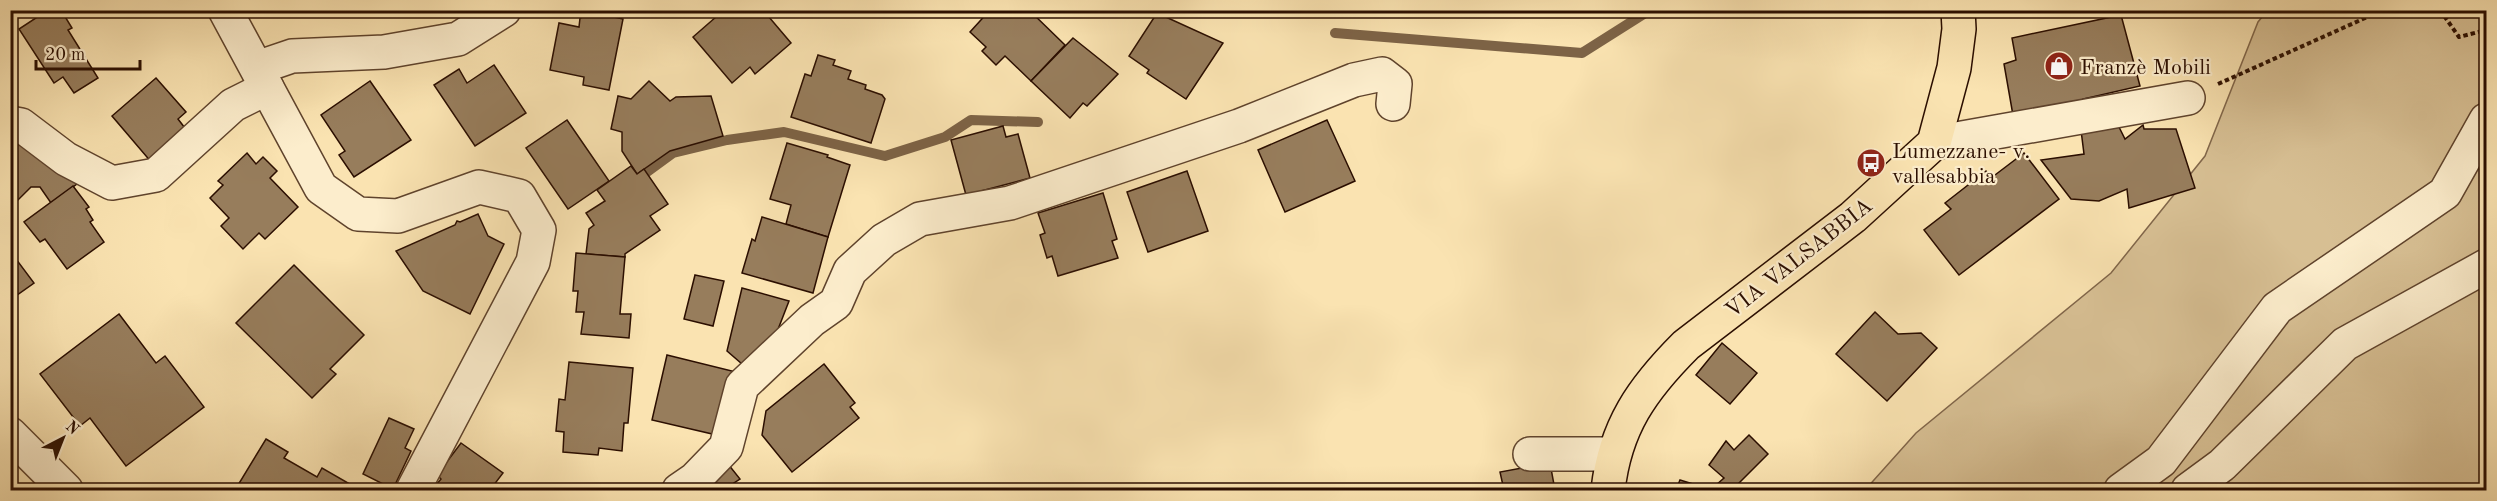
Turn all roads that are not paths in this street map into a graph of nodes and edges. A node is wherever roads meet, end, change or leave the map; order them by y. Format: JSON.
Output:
{"nodes":[{"id":1,"x":225,"y":10,"type":"edge"},
{"id":2,"x":504,"y":10,"type":"edge"},
{"id":3,"x":1958,"y":10,"type":"edge"},
{"id":4,"x":262,"y":78,"type":"junction"},
{"id":5,"x":2188,"y":98,"type":"road end"},
{"id":6,"x":1393,"y":104,"type":"dead end"},
{"id":7,"x":2487,"y":120,"type":"edge"},
{"id":8,"x":10,"y":123,"type":"edge"},
{"id":9,"x":1934,"y":143,"type":"junction"},
{"id":10,"x":2487,"y":266,"type":"edge"},
{"id":11,"x":10,"y":434,"type":"edge"},
{"id":12,"x":1530,"y":454,"type":"dead end"},
{"id":13,"x":1614,"y":454,"type":"junction"},
{"id":14,"x":66,"y":490,"type":"edge"},
{"id":15,"x":412,"y":490,"type":"edge"},
{"id":16,"x":679,"y":490,"type":"edge"},
{"id":17,"x":1608,"y":490,"type":"edge"},
{"id":18,"x":2121,"y":490,"type":"edge"},
{"id":19,"x":2188,"y":490,"type":"edge"}],
"edges":[{"from":1,"to":4,"type":"street"},
{"from":2,"to":4,"type":"street"},
{"from":3,"to":9,"type":"main road"},
{"from":4,"to":8,"type":"street"},
{"from":4,"to":15,"type":"street"},
{"from":5,"to":9,"type":"street"},
{"from":6,"to":16,"type":"street"},
{"from":7,"to":18,"type":"street"},
{"from":9,"to":13,"type":"main road","name":"VIA VALSABBIA"},
{"from":10,"to":19,"type":"street"},
{"from":11,"to":14,"type":"street"},
{"from":12,"to":13,"type":"street"},
{"from":13,"to":17,"type":"main road","name":"VIA VALSABBIA"}]}
